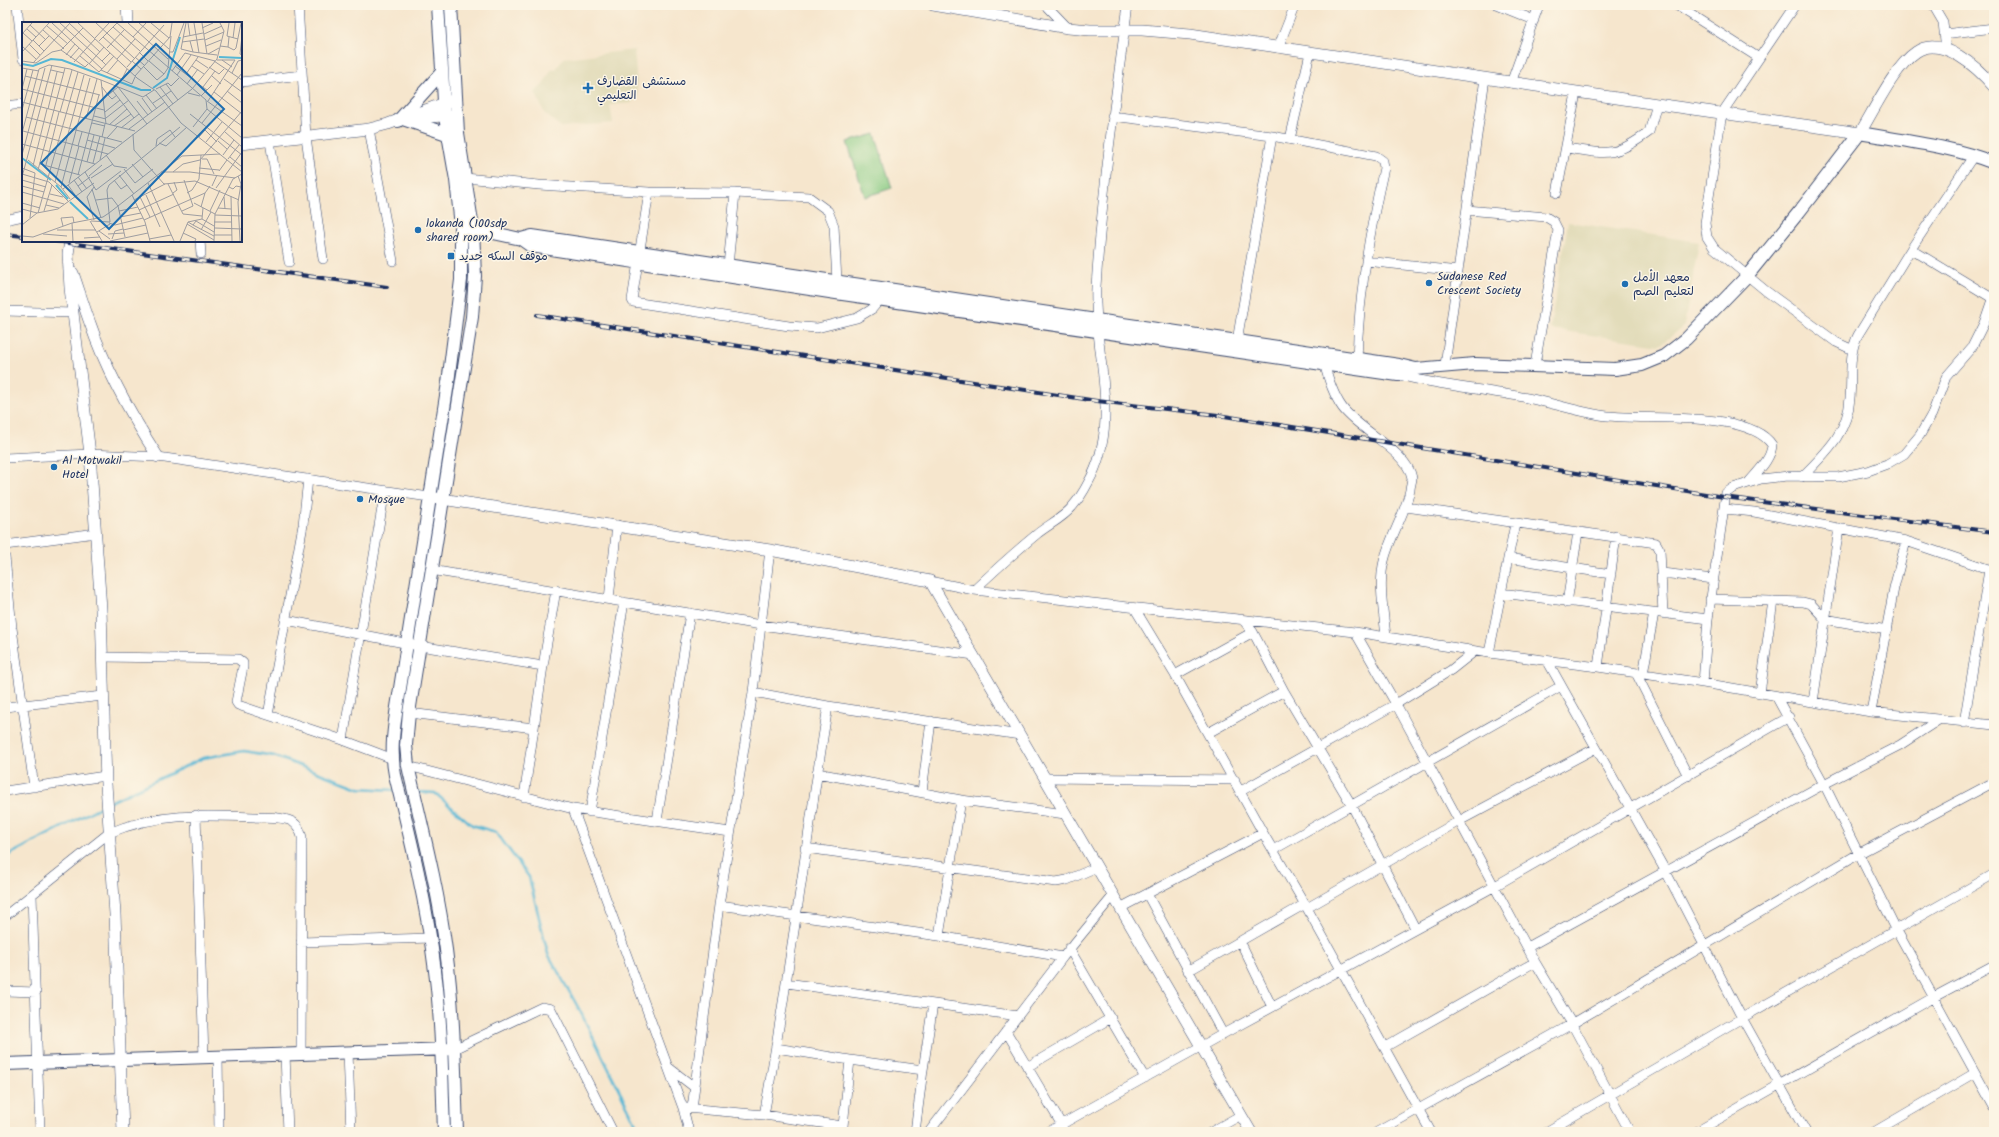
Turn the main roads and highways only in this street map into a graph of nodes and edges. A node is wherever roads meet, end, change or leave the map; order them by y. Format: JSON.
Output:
{"nodes":[{"id":1,"x":438,"y":5,"type":"edge"},
{"id":2,"x":451,"y":5,"type":"edge"},
{"id":3,"x":442,"y":72,"type":"junction"},
{"id":4,"x":447,"y":134,"type":"junction"},
{"id":5,"x":1994,"y":163,"type":"edge"},
{"id":6,"x":467,"y":227,"type":"junction"},
{"id":7,"x":639,"y":257,"type":"junction"},
{"id":8,"x":456,"y":330,"type":"junction"},
{"id":9,"x":469,"y":333,"type":"junction"},
{"id":10,"x":1323,"y":359,"type":"junction"},
{"id":11,"x":1357,"y":364,"type":"junction"},
{"id":12,"x":1416,"y":369,"type":"junction"},
{"id":13,"x":441,"y":1049,"type":"junction"},
{"id":14,"x":454,"y":1049,"type":"junction"},
{"id":15,"x":5,"y":1064,"type":"edge"},
{"id":16,"x":444,"y":1132,"type":"edge"},
{"id":17,"x":457,"y":1132,"type":"edge"}],
"edges":[{"from":1,"to":3,"type":"main road"},
{"from":2,"to":6,"type":"main road"},
{"from":3,"to":4,"type":"main road"},
{"from":3,"to":4,"type":"main road"},
{"from":4,"to":6,"type":"main road"},
{"from":5,"to":12,"type":"main road"},
{"from":6,"to":7,"type":"main road"},
{"from":6,"to":8,"type":"main road"},
{"from":6,"to":9,"type":"main road"},
{"from":7,"to":10,"type":"main road"},
{"from":7,"to":10,"type":"main road"},
{"from":8,"to":9,"type":"main road"},
{"from":8,"to":13,"type":"main road"},
{"from":9,"to":14,"type":"main road"},
{"from":10,"to":11,"type":"main road"},
{"from":11,"to":12,"type":"main road"},
{"from":11,"to":12,"type":"main road"},
{"from":13,"to":14,"type":"main road"},
{"from":13,"to":15,"type":"main road"},
{"from":13,"to":16,"type":"main road"},
{"from":14,"to":17,"type":"main road"}]}
